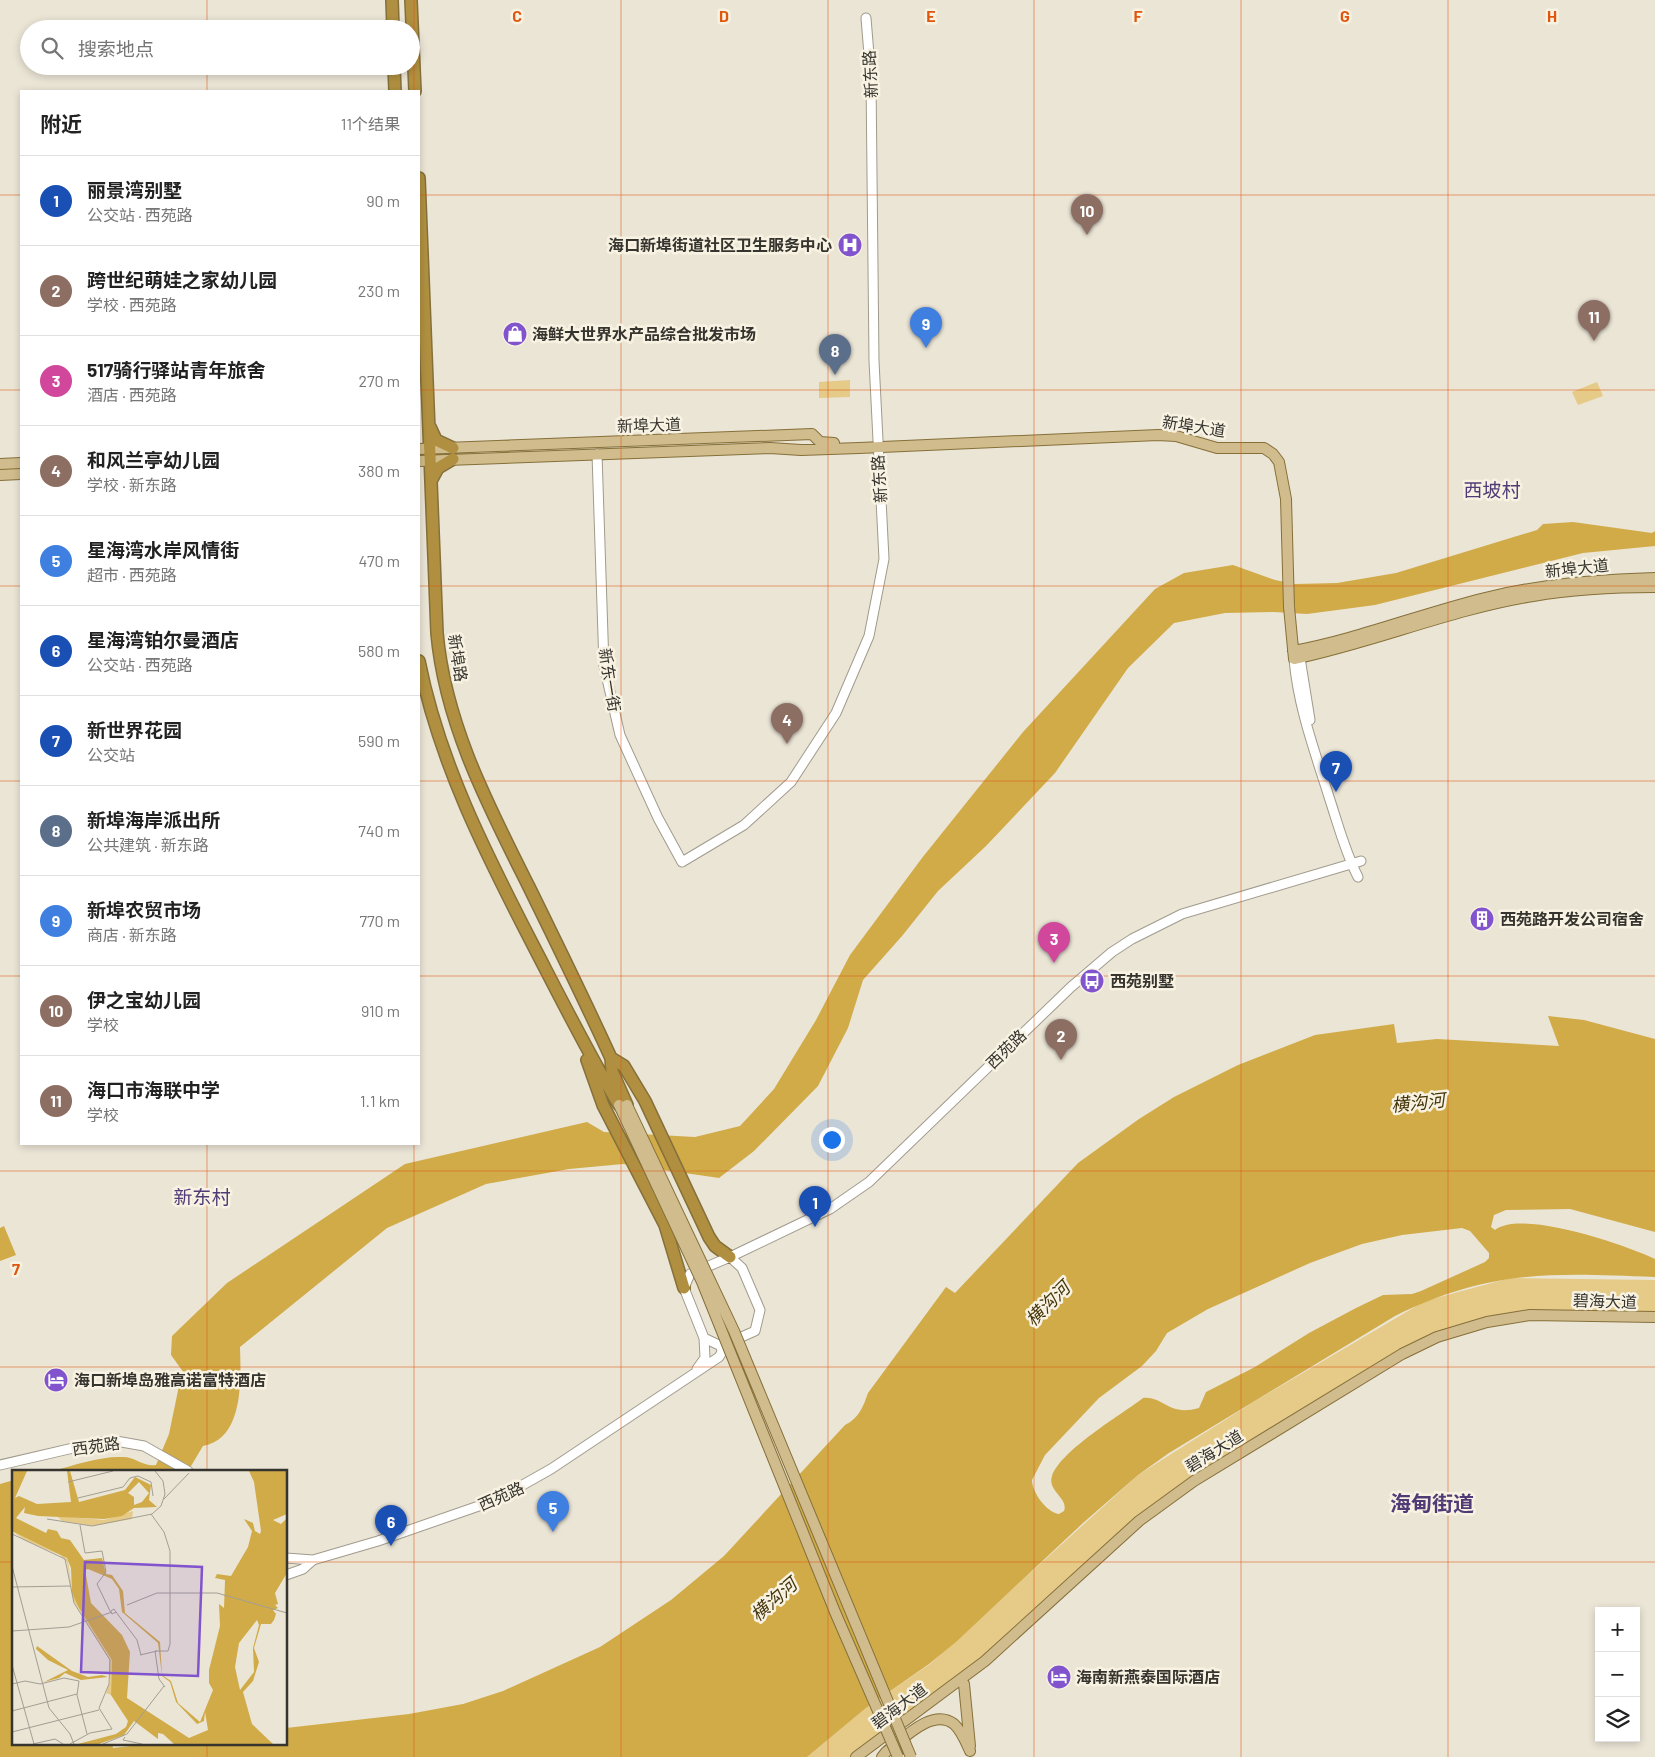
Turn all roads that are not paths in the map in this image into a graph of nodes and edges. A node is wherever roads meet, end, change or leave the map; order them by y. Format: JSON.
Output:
{"nodes":[{"id":1,"x":392,"y":0,"type":"edge"},
{"id":2,"x":411,"y":0,"type":"edge"},
{"id":3,"x":866,"y":18,"type":"dead end"},
{"id":4,"x":393,"y":20,"type":"edge"},
{"id":5,"x":412,"y":20,"type":"edge"},
{"id":6,"x":394,"y":75,"type":"edge"},
{"id":7,"x":414,"y":75,"type":"edge"},
{"id":8,"x":395,"y":90,"type":"edge"},
{"id":9,"x":415,"y":90,"type":"edge"},
{"id":10,"x":420,"y":205,"type":"edge"},
{"id":11,"x":428,"y":423,"type":"junction"},
{"id":12,"x":877,"y":446,"type":"junction"},
{"id":13,"x":424,"y":448,"type":"edge"},
{"id":14,"x":453,"y":454,"type":"junction"},
{"id":15,"x":597,"y":454,"type":"junction"},
{"id":16,"x":424,"y":461,"type":"edge"},
{"id":17,"x":20,"y":463,"type":"edge"},
{"id":18,"x":0,"y":464,"type":"edge"},
{"id":19,"x":20,"y":474,"type":"edge"},
{"id":20,"x":0,"y":475,"type":"edge"},
{"id":21,"x":431,"y":485,"type":"junction"},
{"id":22,"x":1655,"y":578,"type":"edge"},
{"id":23,"x":1655,"y":587,"type":"edge"},
{"id":24,"x":1297,"y":655,"type":"junction"},
{"id":25,"x":420,"y":665,"type":"edge"},
{"id":26,"x":682,"y":862,"type":"joint"},
{"id":27,"x":586,"y":1051,"type":"junction"},
{"id":28,"x":611,"y":1058,"type":"junction"},
{"id":29,"x":623,"y":1105,"type":"junction"},
{"id":30,"x":730,"y":1257,"type":"junction"},
{"id":31,"x":684,"y":1288,"type":"junction"},
{"id":32,"x":1655,"y":1318,"type":"edge"},
{"id":33,"x":1655,"y":1321,"type":"edge"},
{"id":34,"x":704,"y":1338,"type":"junction"},
{"id":35,"x":721,"y":1346,"type":"junction"},
{"id":36,"x":692,"y":1375,"type":"junction"},
{"id":37,"x":0,"y":1465,"type":"edge"},
{"id":38,"x":186,"y":1470,"type":"edge"},
{"id":39,"x":288,"y":1558,"type":"edge"},
{"id":40,"x":313,"y":1560,"type":"junction"},
{"id":41,"x":288,"y":1574,"type":"edge"},
{"id":42,"x":964,"y":1684,"type":"junction"},
{"id":43,"x":971,"y":1754,"type":"edge"},
{"id":44,"x":863,"y":1756,"type":"edge"},
{"id":45,"x":882,"y":1757,"type":"edge"},
{"id":46,"x":898,"y":1757,"type":"edge"},
{"id":47,"x":911,"y":1757,"type":"edge"}],
"edges":[{"from":1,"to":4,"type":"highway"},
{"from":2,"to":5,"type":"highway"},
{"from":3,"to":12,"type":"main road","name":"新东路"},
{"from":6,"to":8,"type":"highway"},
{"from":7,"to":9,"type":"highway"},
{"from":10,"to":11,"type":"highway","name":"新埠路"},
{"from":11,"to":13,"type":"highway","name":"新埠路"},
{"from":11,"to":14,"type":"highway"},
{"from":12,"to":14,"type":"main road","name":"新埠大道"},
{"from":12,"to":15,"type":"main road","name":"新埠大道"},
{"from":12,"to":24,"type":"main road","name":"新埠大道"},
{"from":12,"to":26,"type":"main road","name":"新东路"},
{"from":13,"to":14,"type":"main road","name":"新埠大道"},
{"from":13,"to":16,"type":"highway","name":"新埠路"},
{"from":14,"to":15,"type":"main road","name":"新埠大道"},
{"from":14,"to":16,"type":"main road","name":"新埠大道"},
{"from":14,"to":21,"type":"highway"},
{"from":15,"to":26,"type":"main road","name":"新东一街"},
{"from":16,"to":21,"type":"highway","name":"新埠路"},
{"from":17,"to":18,"type":"main road"},
{"from":19,"to":20,"type":"main road"},
{"from":21,"to":28,"type":"highway","name":"新埠路"},
{"from":22,"to":24,"type":"main road","name":"新埠大道"},
{"from":23,"to":24,"type":"main road","name":"新埠大道"},
{"from":24,"to":30,"type":"main road","name":"西苑路"},
{"from":25,"to":27,"type":"highway"},
{"from":27,"to":29,"type":"highway"},
{"from":27,"to":31,"type":"highway"},
{"from":28,"to":29,"type":"highway"},
{"from":28,"to":30,"type":"highway"},
{"from":29,"to":46,"type":"main road","bridge":true},
{"from":29,"to":47,"type":"main road","bridge":true},
{"from":30,"to":31,"type":"main road","name":"西苑路"},
{"from":30,"to":35,"type":"main road"},
{"from":31,"to":34,"type":"main road","name":"西苑路"},
{"from":32,"to":44,"type":"main road","name":"碧海大道"},
{"from":33,"to":42,"type":"main road","name":"碧海大道"},
{"from":34,"to":35,"type":"main road"},
{"from":34,"to":36,"type":"main road","name":"西苑路"},
{"from":35,"to":36,"type":"main road","name":"西苑路"},
{"from":36,"to":40,"type":"main road","name":"西苑路"},
{"from":37,"to":38,"type":"main road","name":"西苑路"},
{"from":39,"to":40,"type":"main road","name":"西苑路"},
{"from":40,"to":41,"type":"main road"},
{"from":42,"to":43,"type":"main road"},
{"from":42,"to":44,"type":"main road","name":"碧海大道"},
{"from":43,"to":45,"type":"main road"}]}
